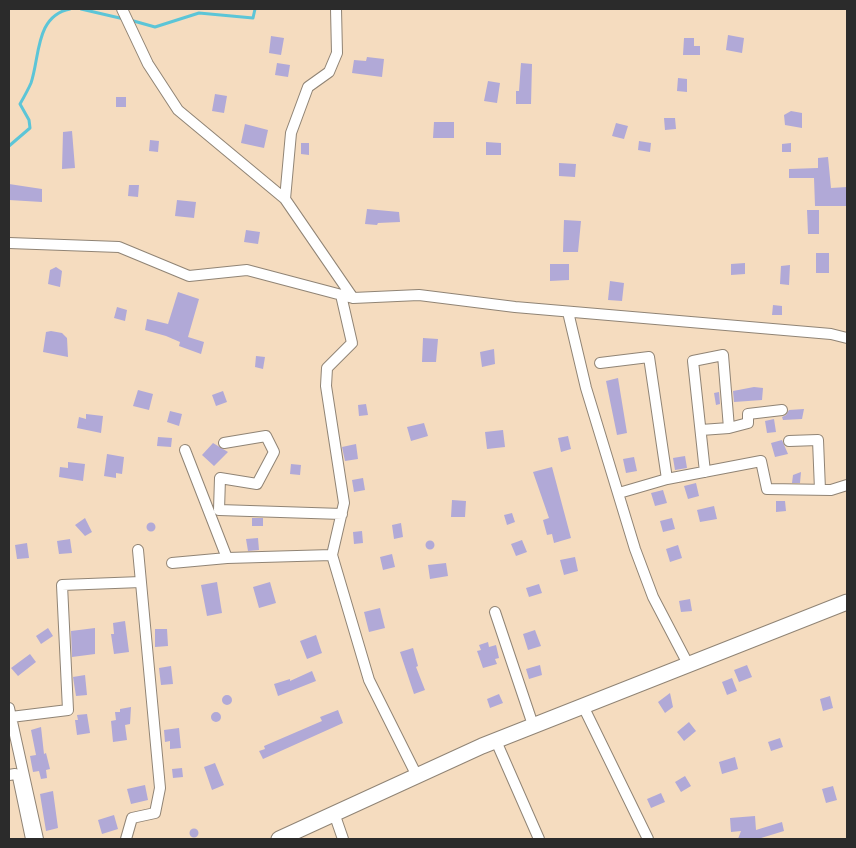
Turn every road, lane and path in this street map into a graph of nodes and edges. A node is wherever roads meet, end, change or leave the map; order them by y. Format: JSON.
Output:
{"nodes":[{"id":1,"x":122,"y":9,"type":"edge"},
{"id":2,"x":336,"y":9,"type":"edge"},
{"id":3,"x":284,"y":199,"type":"junction"},
{"id":4,"x":9,"y":243,"type":"edge"},
{"id":5,"x":341,"y":295,"type":"junction"},
{"id":6,"x":353,"y":298,"type":"junction"},
{"id":7,"x":568,"y":312,"type":"junction"},
{"id":8,"x":847,"y":338,"type":"edge"},
{"id":9,"x":600,"y":362,"type":"dead end"},
{"id":10,"x":782,"y":410,"type":"dead end"},
{"id":11,"x":729,"y":428,"type":"junction"},
{"id":12,"x":700,"y":430,"type":"junction"},
{"id":13,"x":789,"y":441,"type":"dead end"},
{"id":14,"x":224,"y":443,"type":"dead end"},
{"id":15,"x":185,"y":450,"type":"dead end"},
{"id":16,"x":705,"y":472,"type":"junction"},
{"id":17,"x":667,"y":479,"type":"junction"},
{"id":18,"x":847,"y":485,"type":"edge"},
{"id":19,"x":820,"y":490,"type":"junction"},
{"id":20,"x":619,"y":493,"type":"junction"},
{"id":21,"x":342,"y":514,"type":"junction"},
{"id":22,"x":138,"y":550,"type":"dead end"},
{"id":23,"x":332,"y":555,"type":"junction"},
{"id":24,"x":227,"y":558,"type":"junction"},
{"id":25,"x":172,"y":564,"type":"dead end"},
{"id":26,"x":141,"y":582,"type":"junction"},
{"id":27,"x":847,"y":602,"type":"edge"},
{"id":28,"x":496,"y":612,"type":"dead end"},
{"id":29,"x":688,"y":664,"type":"junction"},
{"id":30,"x":582,"y":706,"type":"junction"},
{"id":31,"x":10,"y":713,"type":"edge"},
{"id":32,"x":533,"y":725,"type":"junction"},
{"id":33,"x":496,"y":741,"type":"junction"},
{"id":34,"x":9,"y":775,"type":"edge"},
{"id":35,"x":417,"y":776,"type":"junction"},
{"id":36,"x":334,"y":813,"type":"junction"},
{"id":37,"x":31,"y":839,"type":"edge"},
{"id":38,"x":38,"y":839,"type":"edge"},
{"id":39,"x":126,"y":839,"type":"edge"},
{"id":40,"x":279,"y":839,"type":"edge"},
{"id":41,"x":343,"y":839,"type":"edge"},
{"id":42,"x":539,"y":839,"type":"edge"},
{"id":43,"x":648,"y":839,"type":"edge"}],
"edges":[{"from":1,"to":3,"type":"street"},
{"from":2,"to":3,"type":"street"},
{"from":3,"to":6,"type":"street"},
{"from":4,"to":5,"type":"street"},
{"from":5,"to":6,"type":"street"},
{"from":5,"to":21,"type":"street"},
{"from":6,"to":7,"type":"street"},
{"from":7,"to":8,"type":"street"},
{"from":7,"to":20,"type":"street"},
{"from":9,"to":17,"type":"street"},
{"from":10,"to":11,"type":"street"},
{"from":11,"to":12,"type":"street"},
{"from":11,"to":12,"type":"street"},
{"from":12,"to":16,"type":"street"},
{"from":13,"to":19,"type":"street"},
{"from":14,"to":21,"type":"street"},
{"from":15,"to":24,"type":"street"},
{"from":16,"to":17,"type":"street"},
{"from":16,"to":19,"type":"street"},
{"from":17,"to":20,"type":"street"},
{"from":18,"to":19,"type":"street"},
{"from":20,"to":29,"type":"street"},
{"from":21,"to":23,"type":"street"},
{"from":22,"to":26,"type":"street"},
{"from":23,"to":24,"type":"street"},
{"from":23,"to":35,"type":"street"},
{"from":24,"to":25,"type":"street"},
{"from":26,"to":31,"type":"street"},
{"from":26,"to":39,"type":"street"},
{"from":27,"to":29,"type":"main road"},
{"from":28,"to":32,"type":"street"},
{"from":29,"to":30,"type":"main road"},
{"from":30,"to":32,"type":"main road"},
{"from":30,"to":43,"type":"street"},
{"from":31,"to":38,"type":"street"},
{"from":32,"to":33,"type":"main road"},
{"from":33,"to":35,"type":"main road"},
{"from":33,"to":42,"type":"street"},
{"from":34,"to":37,"type":"street"},
{"from":35,"to":36,"type":"main road"},
{"from":36,"to":40,"type":"main road"},
{"from":36,"to":41,"type":"street"}]}
